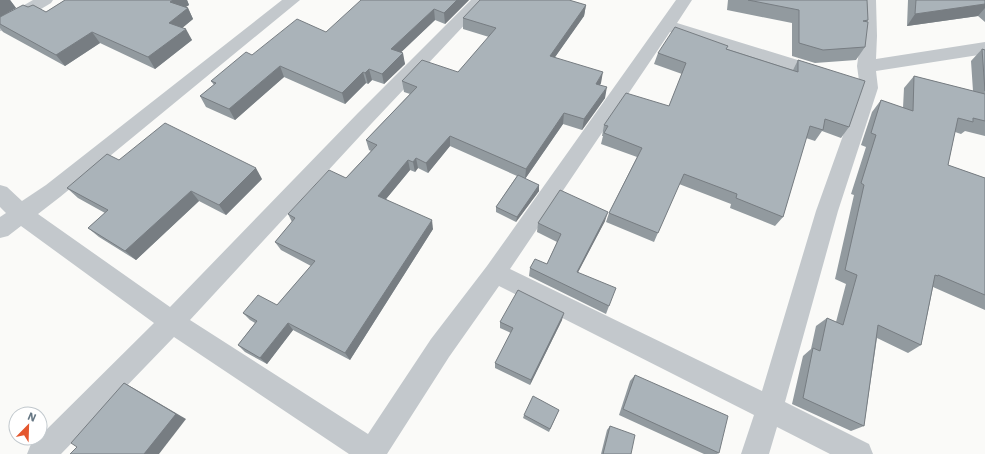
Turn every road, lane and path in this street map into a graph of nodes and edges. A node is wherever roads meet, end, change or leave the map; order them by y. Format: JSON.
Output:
{"nodes":[{"id":1,"x":45,"y":0,"type":"edge"},
{"id":2,"x":292,"y":0,"type":"edge"},
{"id":3,"x":480,"y":0,"type":"edge"},
{"id":4,"x":868,"y":0,"type":"edge"},
{"id":5,"x":678,"y":1,"type":"edge"},
{"id":6,"x":666,"y":25,"type":"junction"},
{"id":7,"x":0,"y":26,"type":"edge"},
{"id":8,"x":985,"y":48,"type":"edge"},
{"id":9,"x":866,"y":66,"type":"junction"},
{"id":10,"x":854,"y":83,"type":"junction"},
{"id":11,"x":0,"y":193,"type":"edge"},
{"id":12,"x":20,"y":213,"type":"junction"},
{"id":13,"x":0,"y":229,"type":"edge"},
{"id":14,"x":495,"y":274,"type":"junction"},
{"id":15,"x":172,"y":322,"type":"junction"},
{"id":16,"x":770,"y":408,"type":"junction"},
{"id":17,"x":41,"y":454,"type":"edge"},
{"id":18,"x":372,"y":454,"type":"edge"},
{"id":19,"x":755,"y":454,"type":"edge"},
{"id":20,"x":859,"y":454,"type":"edge"}],
"edges":[{"from":1,"to":7,"type":"street"},
{"from":2,"to":12,"type":"street"},
{"from":3,"to":15,"type":"street"},
{"from":4,"to":9,"type":"street"},
{"from":5,"to":6,"type":"street"},
{"from":6,"to":10,"type":"street"},
{"from":6,"to":14,"type":"street"},
{"from":8,"to":9,"type":"street"},
{"from":9,"to":10,"type":"street"},
{"from":10,"to":16,"type":"street"},
{"from":11,"to":12,"type":"street"},
{"from":12,"to":13,"type":"street"},
{"from":12,"to":15,"type":"street"},
{"from":14,"to":16,"type":"street"},
{"from":14,"to":18,"type":"street"},
{"from":15,"to":17,"type":"street"},
{"from":15,"to":18,"type":"street"},
{"from":16,"to":19,"type":"street"},
{"from":16,"to":20,"type":"street"}]}
